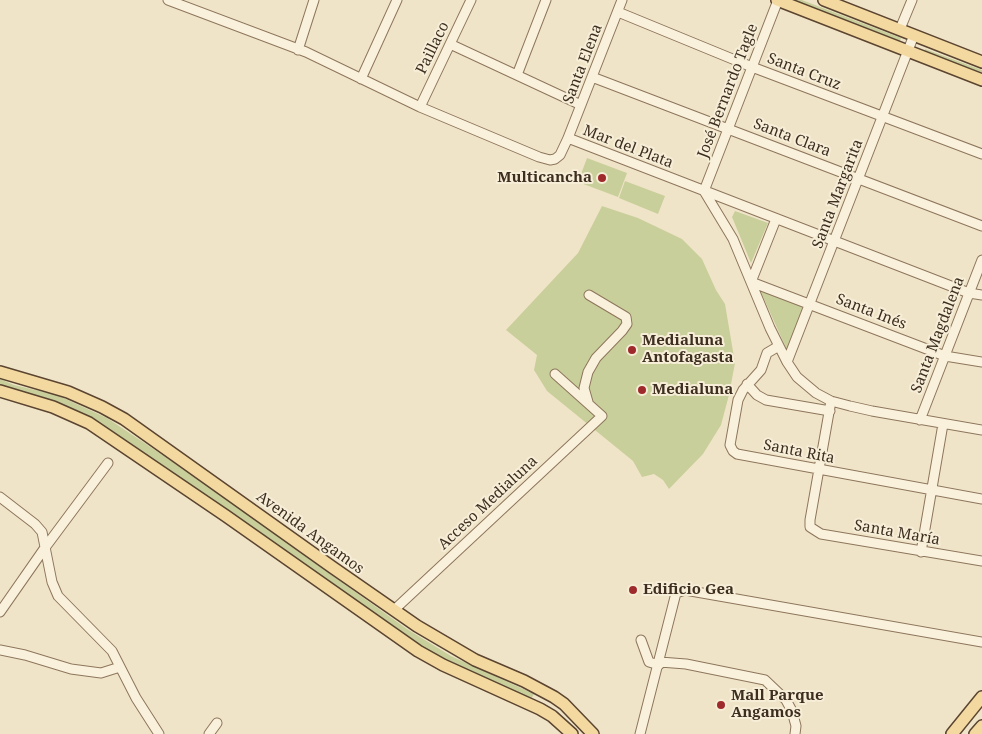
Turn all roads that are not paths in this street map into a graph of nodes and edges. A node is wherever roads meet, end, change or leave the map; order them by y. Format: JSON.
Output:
{"nodes":[{"id":1,"x":168,"y":0,"type":"edge"},
{"id":2,"x":314,"y":0,"type":"edge"},
{"id":3,"x":398,"y":0,"type":"edge"},
{"id":4,"x":471,"y":0,"type":"edge"},
{"id":5,"x":546,"y":0,"type":"edge"},
{"id":6,"x":622,"y":0,"type":"edge"},
{"id":7,"x":778,"y":0,"type":"edge"},
{"id":8,"x":824,"y":0,"type":"edge"},
{"id":9,"x":912,"y":0,"type":"edge"},
{"id":10,"x":618,"y":12,"type":"junction"},
{"id":11,"x":900,"y":29,"type":"junction"},
{"id":12,"x":914,"y":35,"type":"junction"},
{"id":13,"x":450,"y":44,"type":"junction"},
{"id":14,"x":298,"y":50,"type":"junction"},
{"id":15,"x":908,"y":51,"type":"junction"},
{"id":16,"x":982,"y":62,"type":"edge"},
{"id":17,"x":752,"y":66,"type":"junction"},
{"id":18,"x":517,"y":75,"type":"junction"},
{"id":19,"x":592,"y":77,"type":"junction"},
{"id":20,"x":361,"y":78,"type":"junction"},
{"id":21,"x":982,"y":80,"type":"edge"},
{"id":22,"x":581,"y":105,"type":"junction"},
{"id":23,"x":420,"y":107,"type":"junction"},
{"id":24,"x":882,"y":116,"type":"junction"},
{"id":25,"x":729,"y":128,"type":"junction"},
{"id":26,"x":568,"y":138,"type":"junction"},
{"id":27,"x":982,"y":154,"type":"edge"},
{"id":28,"x":858,"y":178,"type":"junction"},
{"id":29,"x":704,"y":191,"type":"junction"},
{"id":30,"x":776,"y":219,"type":"junction"},
{"id":31,"x":982,"y":226,"type":"edge"},
{"id":32,"x":834,"y":241,"type":"junction"},
{"id":33,"x":982,"y":260,"type":"edge"},
{"id":34,"x":751,"y":282,"type":"junction"},
{"id":35,"x":969,"y":293,"type":"junction"},
{"id":36,"x":589,"y":295,"type":"dead end"},
{"id":37,"x":982,"y":295,"type":"edge"},
{"id":38,"x":810,"y":304,"type":"junction"},
{"id":39,"x":779,"y":346,"type":"junction"},
{"id":40,"x":945,"y":356,"type":"junction"},
{"id":41,"x":787,"y":362,"type":"junction"},
{"id":42,"x":982,"y":362,"type":"edge"},
{"id":43,"x":0,"y":372,"type":"edge"},
{"id":44,"x":555,"y":374,"type":"dead end"},
{"id":45,"x":747,"y":384,"type":"junction"},
{"id":46,"x":0,"y":391,"type":"edge"},
{"id":47,"x":831,"y":401,"type":"junction"},
{"id":48,"x":588,"y":402,"type":"junction"},
{"id":49,"x":830,"y":411,"type":"junction"},
{"id":50,"x":920,"y":420,"type":"junction"},
{"id":51,"x":943,"y":424,"type":"junction"},
{"id":52,"x":982,"y":430,"type":"edge"},
{"id":53,"x":108,"y":463,"type":"dead end"},
{"id":54,"x":820,"y":470,"type":"junction"},
{"id":55,"x":931,"y":490,"type":"junction"},
{"id":56,"x":0,"y":497,"type":"edge"},
{"id":57,"x":982,"y":499,"type":"edge"},
{"id":58,"x":44,"y":549,"type":"junction"},
{"id":59,"x":921,"y":552,"type":"junction"},
{"id":60,"x":982,"y":561,"type":"edge"},
{"id":61,"x":394,"y":610,"type":"junction"},
{"id":62,"x":0,"y":612,"type":"edge"},
{"id":63,"x":641,"y":640,"type":"dead end"},
{"id":64,"x":982,"y":642,"type":"edge"},
{"id":65,"x":0,"y":650,"type":"edge"},
{"id":66,"x":659,"y":664,"type":"junction"},
{"id":67,"x":120,"y":667,"type":"junction"},
{"id":68,"x":982,"y":697,"type":"edge"},
{"id":69,"x":217,"y":723,"type":"dead end"},
{"id":70,"x":982,"y":726,"type":"edge"},
{"id":71,"x":159,"y":734,"type":"edge"},
{"id":72,"x":209,"y":734,"type":"edge"},
{"id":73,"x":572,"y":734,"type":"edge"},
{"id":74,"x":593,"y":734,"type":"edge"},
{"id":75,"x":640,"y":734,"type":"edge"},
{"id":76,"x":795,"y":734,"type":"edge"},
{"id":77,"x":952,"y":734,"type":"edge"},
{"id":78,"x":975,"y":734,"type":"edge"}],
"edges":[{"from":1,"to":14,"type":"street","name":"Mar del Plata"},
{"from":2,"to":14,"type":"street"},
{"from":3,"to":20,"type":"street"},
{"from":4,"to":13,"type":"street","name":"Paillaco"},
{"from":5,"to":18,"type":"street"},
{"from":6,"to":10,"type":"street","name":"Santa Elena"},
{"from":7,"to":15,"type":"main road"},
{"from":7,"to":17,"type":"street","name":"José Bernardo Tagle"},
{"from":8,"to":11,"type":"main road"},
{"from":9,"to":11,"type":"street"},
{"from":10,"to":17,"type":"street","name":"Santa Cruz"},
{"from":10,"to":19,"type":"street","name":"Santa Elena"},
{"from":11,"to":12,"type":"main road"},
{"from":12,"to":15,"type":"street","name":"Santa Margarita"},
{"from":12,"to":16,"type":"main road"},
{"from":13,"to":18,"type":"street"},
{"from":13,"to":23,"type":"street","name":"Paillaco"},
{"from":14,"to":20,"type":"street","name":"Mar del Plata"},
{"from":15,"to":21,"type":"main road"},
{"from":15,"to":24,"type":"street","name":"Santa Margarita"},
{"from":17,"to":24,"type":"street","name":"Santa Cruz"},
{"from":17,"to":25,"type":"street","name":"José Bernardo Tagle"},
{"from":18,"to":22,"type":"street"},
{"from":19,"to":22,"type":"street","name":"Santa Elena"},
{"from":19,"to":25,"type":"street","name":"Santa Clara"},
{"from":20,"to":23,"type":"street","name":"Mar del Plata"},
{"from":22,"to":26,"type":"street","name":"Santa Elena"},
{"from":23,"to":26,"type":"street","name":"Mar del Plata"},
{"from":24,"to":27,"type":"street","name":"Santa Cruz"},
{"from":24,"to":28,"type":"street","name":"Santa Margarita"},
{"from":25,"to":28,"type":"street","name":"Santa Clara"},
{"from":25,"to":29,"type":"street","name":"José Bernardo Tagle"},
{"from":26,"to":29,"type":"street","name":"Mar del Plata"},
{"from":28,"to":31,"type":"street","name":"Santa Clara"},
{"from":28,"to":32,"type":"street","name":"Santa Margarita"},
{"from":29,"to":30,"type":"street","name":"Mar del Plata"},
{"from":29,"to":34,"type":"street"},
{"from":30,"to":32,"type":"street","name":"Mar del Plata"},
{"from":30,"to":34,"type":"street"},
{"from":32,"to":35,"type":"street","name":"Mar del Plata"},
{"from":32,"to":38,"type":"street","name":"Santa Margarita"},
{"from":33,"to":35,"type":"street","name":"Santa Magdalena"},
{"from":34,"to":38,"type":"street","name":"Santa Inés"},
{"from":34,"to":39,"type":"street"},
{"from":35,"to":37,"type":"street","name":"Mar del Plata"},
{"from":35,"to":40,"type":"street","name":"Santa Magdalena"},
{"from":36,"to":48,"type":"street"},
{"from":38,"to":40,"type":"street","name":"Santa Inés"},
{"from":38,"to":41,"type":"street","name":"Santa Margarita"},
{"from":39,"to":41,"type":"street"},
{"from":39,"to":45,"type":"street","name":"Santa Rita"},
{"from":40,"to":42,"type":"street","name":"Santa Inés"},
{"from":40,"to":50,"type":"street","name":"Santa Magdalena"},
{"from":41,"to":47,"type":"street"},
{"from":43,"to":61,"type":"main road","name":"Avenida Angamos"},
{"from":44,"to":48,"type":"street"},
{"from":45,"to":49,"type":"street"},
{"from":45,"to":54,"type":"street","name":"Santa Rita"},
{"from":46,"to":73,"type":"main road"},
{"from":47,"to":49,"type":"street"},
{"from":47,"to":50,"type":"street"},
{"from":48,"to":61,"type":"street","name":"Acceso Medialuna"},
{"from":49,"to":54,"type":"street"},
{"from":50,"to":51,"type":"street"},
{"from":51,"to":52,"type":"street"},
{"from":51,"to":55,"type":"street"},
{"from":53,"to":58,"type":"street"},
{"from":54,"to":55,"type":"street","name":"Santa Rita"},
{"from":54,"to":59,"type":"street","name":"Santa María"},
{"from":55,"to":57,"type":"street","name":"Santa Rita"},
{"from":55,"to":59,"type":"street"},
{"from":56,"to":58,"type":"street"},
{"from":58,"to":62,"type":"street"},
{"from":58,"to":67,"type":"street"},
{"from":59,"to":60,"type":"street","name":"Santa María"},
{"from":61,"to":74,"type":"main road","name":"Avenida Angamos"},
{"from":63,"to":66,"type":"street"},
{"from":64,"to":66,"type":"street"},
{"from":65,"to":67,"type":"street"},
{"from":66,"to":75,"type":"street"},
{"from":66,"to":76,"type":"street"},
{"from":67,"to":71,"type":"street"},
{"from":68,"to":77,"type":"main road"},
{"from":69,"to":72,"type":"street"},
{"from":70,"to":78,"type":"main road"}]}
